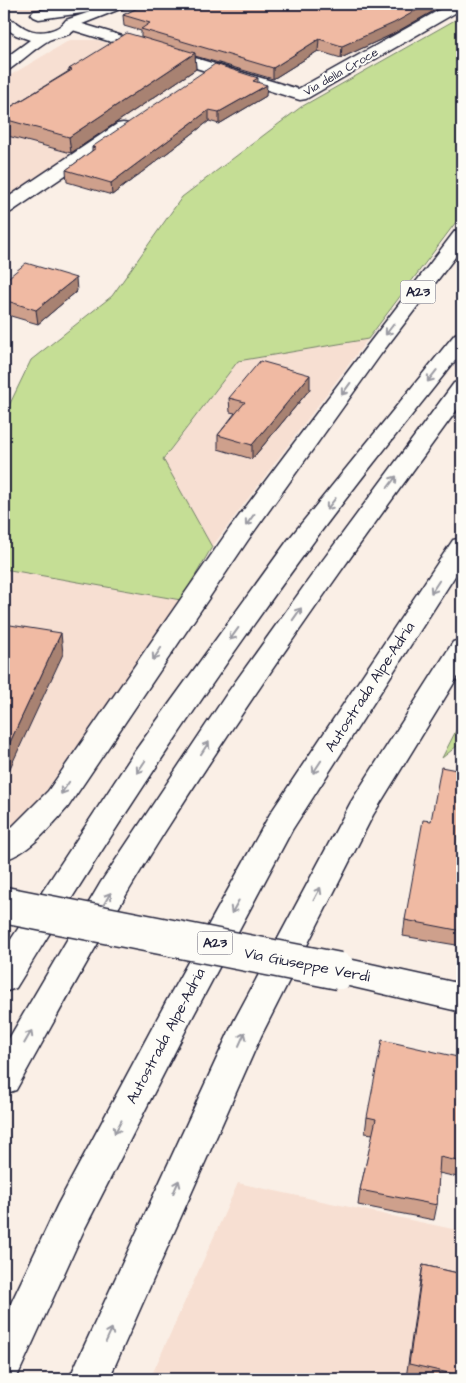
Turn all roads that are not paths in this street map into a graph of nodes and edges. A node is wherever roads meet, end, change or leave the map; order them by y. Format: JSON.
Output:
{"nodes":[{"id":1,"x":106,"y":4,"type":"edge"},
{"id":2,"x":120,"y":4,"type":"edge"},
{"id":3,"x":460,"y":4,"type":"edge"},
{"id":4,"x":4,"y":13,"type":"edge"},
{"id":5,"x":34,"y":15,"type":"junction"},
{"id":6,"x":71,"y":24,"type":"junction"},
{"id":7,"x":13,"y":26,"type":"edge"},
{"id":8,"x":47,"y":35,"type":"junction"},
{"id":9,"x":18,"y":56,"type":"junction"},
{"id":10,"x":4,"y":66,"type":"edge"},
{"id":11,"x":213,"y":67,"type":"junction"},
{"id":12,"x":197,"y":78,"type":"edge"},
{"id":13,"x":140,"y":116,"type":"edge"},
{"id":14,"x":4,"y":208,"type":"edge"},
{"id":15,"x":462,"y":235,"type":"edge"},
{"id":16,"x":462,"y":338,"type":"edge"},
{"id":17,"x":462,"y":388,"type":"edge"},
{"id":18,"x":462,"y":546,"type":"edge"},
{"id":19,"x":462,"y":648,"type":"edge"},
{"id":20,"x":4,"y":848,"type":"edge"},
{"id":21,"x":4,"y":905,"type":"edge"},
{"id":22,"x":8,"y":972,"type":"edge"},
{"id":23,"x":462,"y":998,"type":"edge"},
{"id":24,"x":4,"y":1079,"type":"edge"},
{"id":25,"x":4,"y":1361,"type":"edge"},
{"id":26,"x":89,"y":1379,"type":"edge"}],
"edges":[{"from":1,"to":5,"type":"main road"},
{"from":2,"to":6,"type":"main road"},
{"from":3,"to":11,"type":"main road","name":"Via della Croce"},
{"from":4,"to":5,"type":"main road"},
{"from":5,"to":6,"type":"main road","name":"Via della Croce"},
{"from":5,"to":7,"type":"main road"},
{"from":6,"to":8,"type":"main road"},
{"from":6,"to":11,"type":"main road","name":"Via della Croce"},
{"from":7,"to":8,"type":"main road"},
{"from":7,"to":9,"type":"main road"},
{"from":8,"to":9,"type":"main road"},
{"from":9,"to":10,"type":"main road"},
{"from":11,"to":12,"type":"main road"},
{"from":13,"to":14,"type":"main road"},
{"from":15,"to":20,"type":"main road","number":"A23","one_way":true},
{"from":16,"to":22,"type":"main road","one_way":true},
{"from":24,"to":17,"type":"main road","one_way":true},
{"from":18,"to":25,"type":"main road","name":"Autostrada Alpe-Adria","number":"A23","one_way":true},
{"from":26,"to":19,"type":"main road","one_way":true},
{"from":21,"to":23,"type":"main road","name":"Via Giuseppe Verdi","bridge":true}]}
